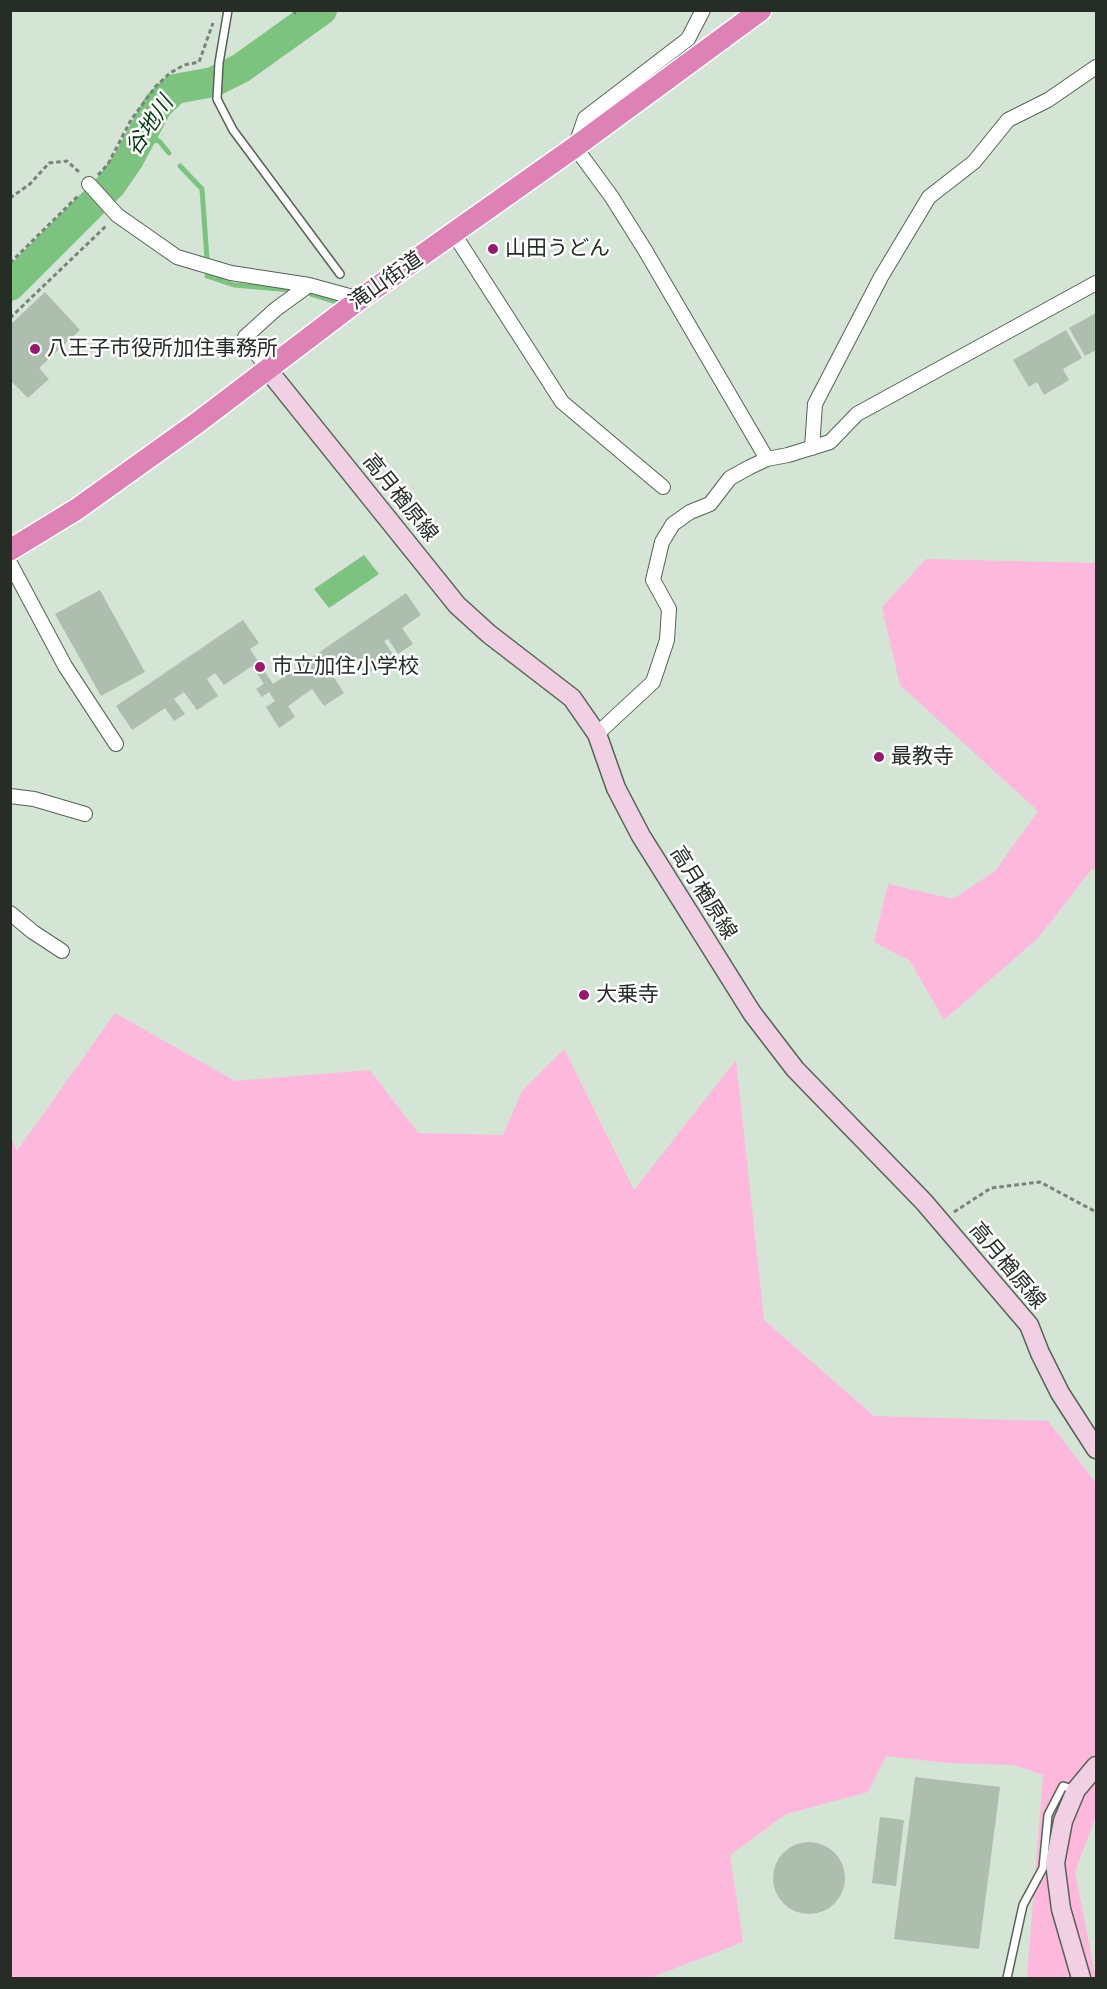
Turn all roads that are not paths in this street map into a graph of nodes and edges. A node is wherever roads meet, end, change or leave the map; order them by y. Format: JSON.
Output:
{"nodes":[{"id":1,"x":228,"y":10,"type":"edge"},
{"id":2,"x":704,"y":10,"type":"edge"},
{"id":3,"x":761,"y":10,"type":"edge"},
{"id":4,"x":1096,"y":67,"type":"edge"},
{"id":5,"x":575,"y":147,"type":"junction"},
{"id":6,"x":91,"y":186,"type":"road end"},
{"id":7,"x":454,"y":234,"type":"junction"},
{"id":8,"x":340,"y":274,"type":"dead end"},
{"id":9,"x":1096,"y":283,"type":"edge"},
{"id":10,"x":309,"y":285,"type":"junction"},
{"id":11,"x":360,"y":299,"type":"junction"},
{"id":12,"x":267,"y":370,"type":"junction"},
{"id":13,"x":812,"y":448,"type":"junction"},
{"id":14,"x":767,"y":459,"type":"junction"},
{"id":15,"x":663,"y":487,"type":"dead end"},
{"id":16,"x":10,"y":550,"type":"edge"},
{"id":17,"x":10,"y":563,"type":"edge"},
{"id":18,"x":597,"y":734,"type":"junction"},
{"id":19,"x":116,"y":744,"type":"dead end"},
{"id":20,"x":10,"y":796,"type":"edge"},
{"id":21,"x":85,"y":814,"type":"dead end"},
{"id":22,"x":10,"y":913,"type":"edge"},
{"id":23,"x":62,"y":951,"type":"dead end"},
{"id":24,"x":1096,"y":1449,"type":"edge"},
{"id":25,"x":1096,"y":1766,"type":"edge"},
{"id":26,"x":1077,"y":1790,"type":"junction"},
{"id":27,"x":1007,"y":1978,"type":"edge"},
{"id":28,"x":1081,"y":1978,"type":"edge"}],
"edges":[{"from":1,"to":8,"type":"lane"},
{"from":2,"to":5,"type":"street"},
{"from":3,"to":5,"type":"highway","name":"滝山街道"},
{"from":4,"to":13,"type":"street"},
{"from":5,"to":7,"type":"highway","name":"滝山街道"},
{"from":5,"to":14,"type":"street"},
{"from":6,"to":10,"type":"street"},
{"from":7,"to":11,"type":"highway","name":"滝山街道"},
{"from":7,"to":15,"type":"street"},
{"from":9,"to":13,"type":"street"},
{"from":10,"to":11,"type":"street"},
{"from":10,"to":12,"type":"street"},
{"from":11,"to":12,"type":"highway","name":"滝山街道"},
{"from":12,"to":16,"type":"highway","name":"滝山街道"},
{"from":12,"to":18,"type":"main road","name":"高月楢原線"},
{"from":13,"to":14,"type":"street"},
{"from":14,"to":18,"type":"street"},
{"from":17,"to":19,"type":"street"},
{"from":18,"to":24,"type":"main road","name":"高月楢原線"},
{"from":20,"to":21,"type":"street"},
{"from":22,"to":23,"type":"street"},
{"from":25,"to":26,"type":"main road"},
{"from":26,"to":27,"type":"lane"},
{"from":26,"to":28,"type":"main road"}]}
